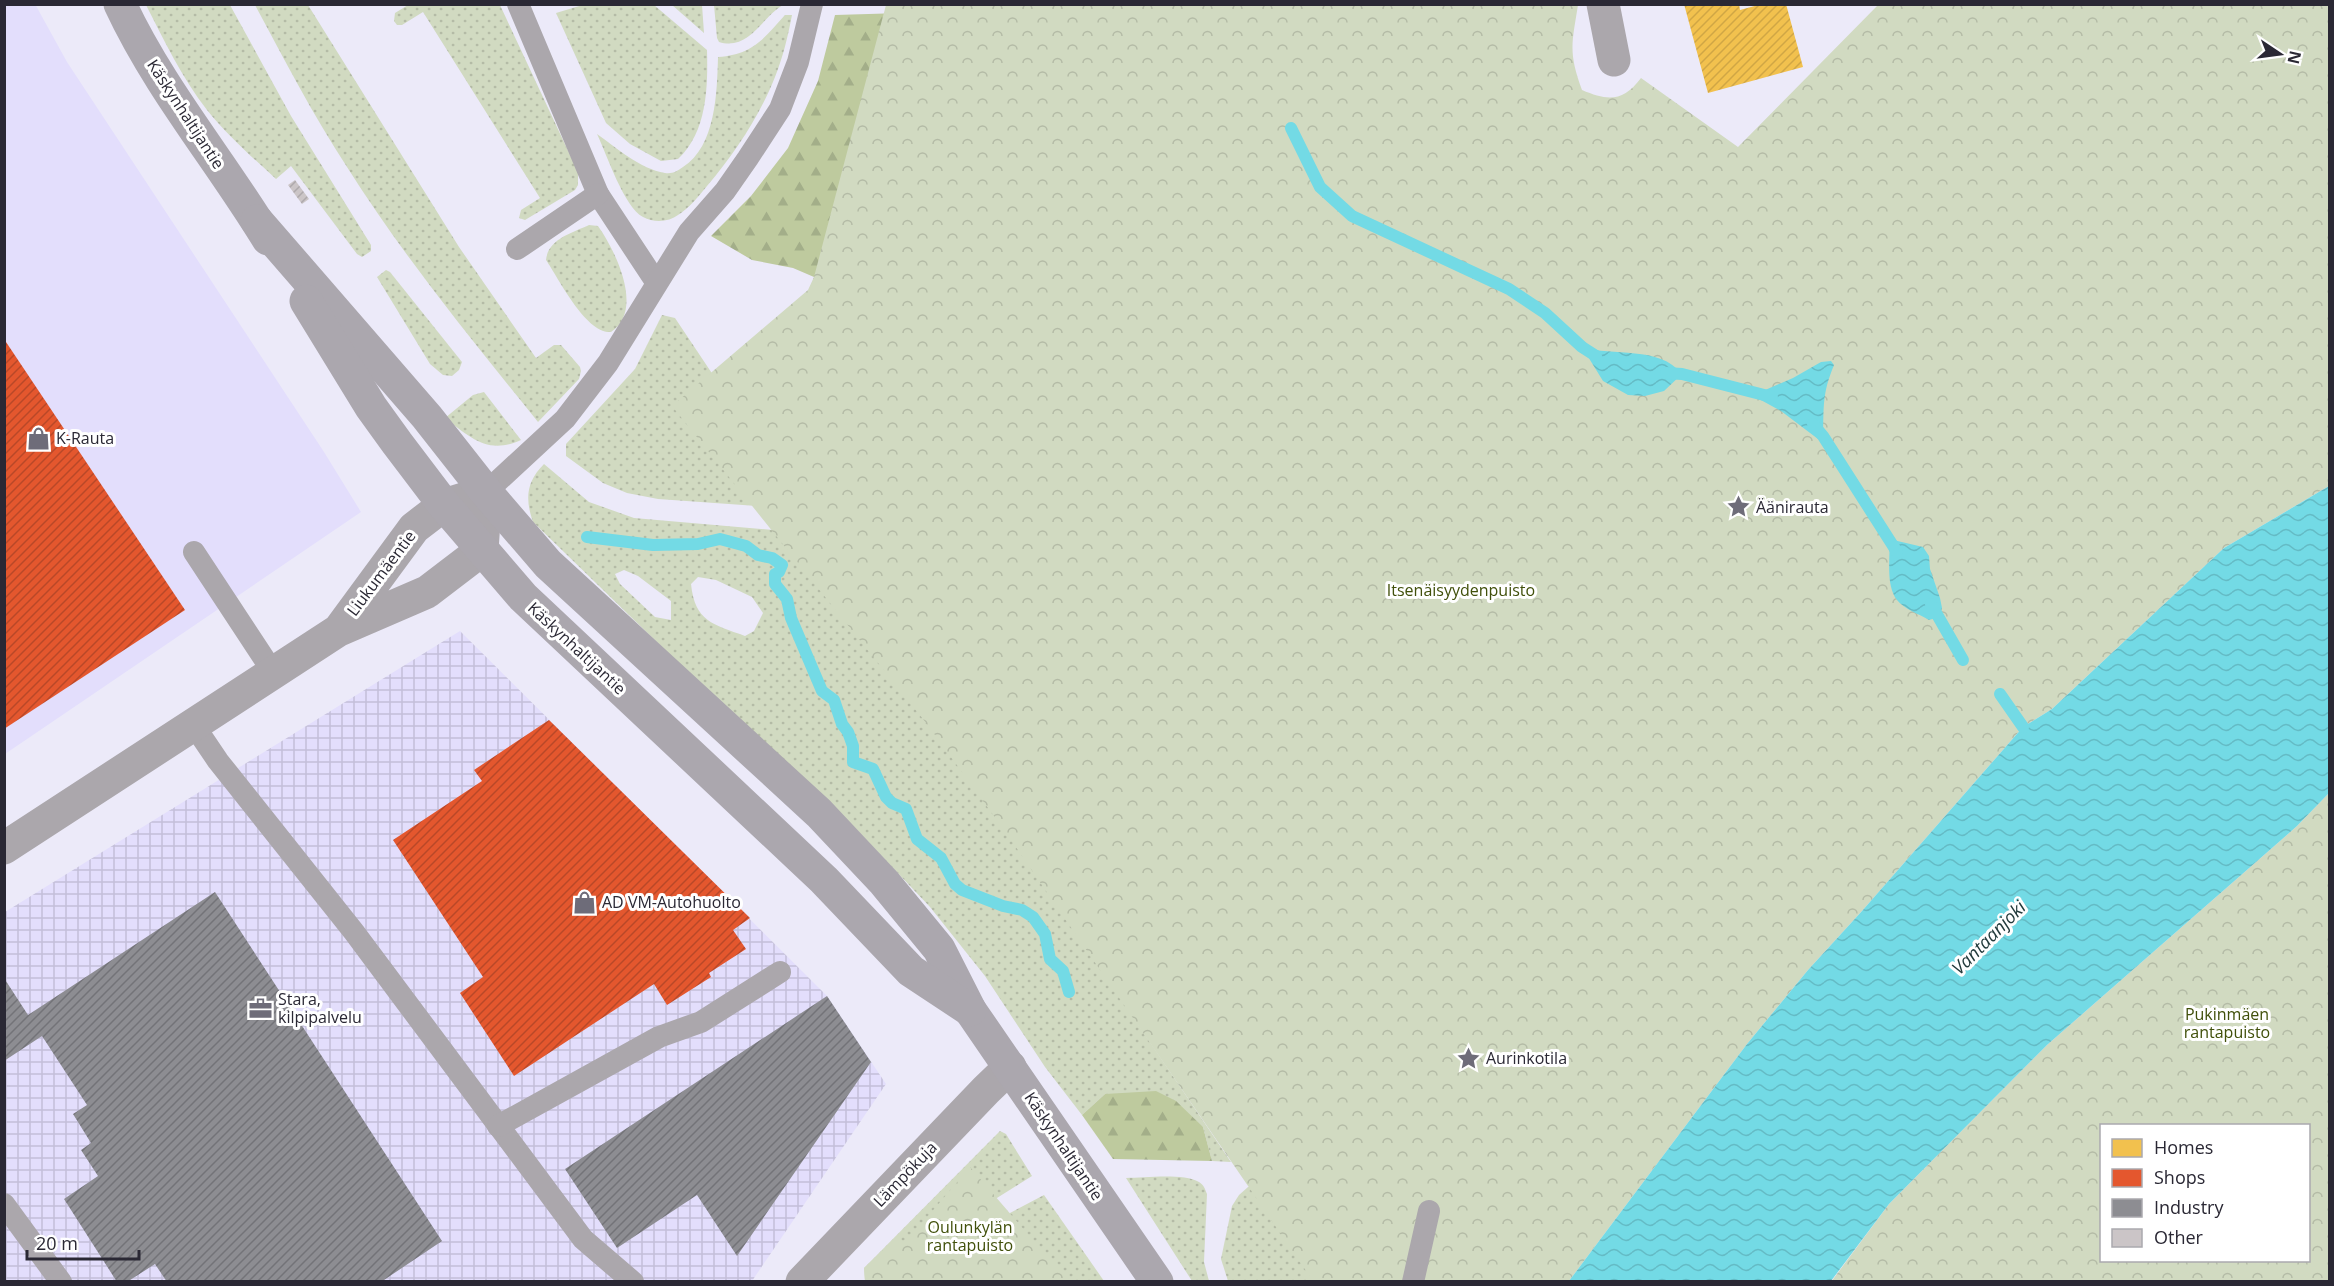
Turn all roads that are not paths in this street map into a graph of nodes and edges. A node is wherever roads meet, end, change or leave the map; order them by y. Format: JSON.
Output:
{"nodes":[{"id":1,"x":120,"y":4,"type":"edge"},
{"id":2,"x":518,"y":4,"type":"edge"},
{"id":3,"x":812,"y":4,"type":"edge"},
{"id":4,"x":1603,"y":4,"type":"edge"},
{"id":5,"x":1614,"y":60,"type":"dead end"},
{"id":6,"x":598,"y":194,"type":"junction"},
{"id":7,"x":257,"y":220,"type":"junction"},
{"id":8,"x":517,"y":249,"type":"dead end"},
{"id":9,"x":656,"y":282,"type":"junction"},
{"id":10,"x":486,"y":492,"type":"junction"},
{"id":11,"x":444,"y":505,"type":"junction"},
{"id":12,"x":482,"y":549,"type":"junction"},
{"id":13,"x":194,"y":552,"type":"dead end"},
{"id":14,"x":339,"y":630,"type":"junction"},
{"id":15,"x":273,"y":672,"type":"junction"},
{"id":16,"x":193,"y":724,"type":"junction"},
{"id":17,"x":4,"y":848,"type":"edge"},
{"id":18,"x":780,"y":972,"type":"dead end"},
{"id":19,"x":970,"y":1010,"type":"junction"},
{"id":20,"x":1010,"y":1068,"type":"junction"},
{"id":21,"x":498,"y":1126,"type":"junction"},
{"id":22,"x":4,"y":1204,"type":"edge"},
{"id":23,"x":1429,"y":1211,"type":"dead end"},
{"id":24,"x":61,"y":1281,"type":"edge"},
{"id":25,"x":633,"y":1281,"type":"edge"},
{"id":26,"x":802,"y":1281,"type":"edge"},
{"id":27,"x":1157,"y":1281,"type":"edge"},
{"id":28,"x":1413,"y":1281,"type":"edge"}],
"edges":[{"from":1,"to":7,"type":"main road","name":"Käskynhaltijantie"},
{"from":2,"to":6,"type":"lane"},
{"from":3,"to":9,"type":"lane"},
{"from":4,"to":5,"type":"street"},
{"from":6,"to":8,"type":"lane"},
{"from":6,"to":9,"type":"lane"},
{"from":7,"to":10,"type":"main road","name":"Käskynhaltijantie"},
{"from":7,"to":11,"type":"main road","name":"Käskynhaltijantie"},
{"from":9,"to":10,"type":"lane"},
{"from":10,"to":11,"type":"street","name":"Liukumäentie"},
{"from":10,"to":12,"type":"street"},
{"from":10,"to":19,"type":"main road","name":"Käskynhaltijantie"},
{"from":11,"to":12,"type":"main road","name":"Käskynhaltijantie"},
{"from":11,"to":14,"type":"street","name":"Liukumäentie"},
{"from":12,"to":14,"type":"street","name":"Liukumäentie"},
{"from":12,"to":19,"type":"main road","name":"Käskynhaltijantie"},
{"from":13,"to":15,"type":"lane"},
{"from":14,"to":15,"type":"street","name":"Liukumäentie"},
{"from":15,"to":16,"type":"street","name":"Liukumäentie"},
{"from":16,"to":17,"type":"street","name":"Liukumäentie"},
{"from":16,"to":21,"type":"lane"},
{"from":18,"to":21,"type":"lane"},
{"from":19,"to":20,"type":"main road","name":"Käskynhaltijantie"},
{"from":20,"to":26,"type":"street","name":"Lämpökuja"},
{"from":20,"to":27,"type":"main road","name":"Käskynhaltijantie"},
{"from":21,"to":25,"type":"lane"},
{"from":22,"to":24,"type":"lane"},
{"from":23,"to":28,"type":"lane"}]}
